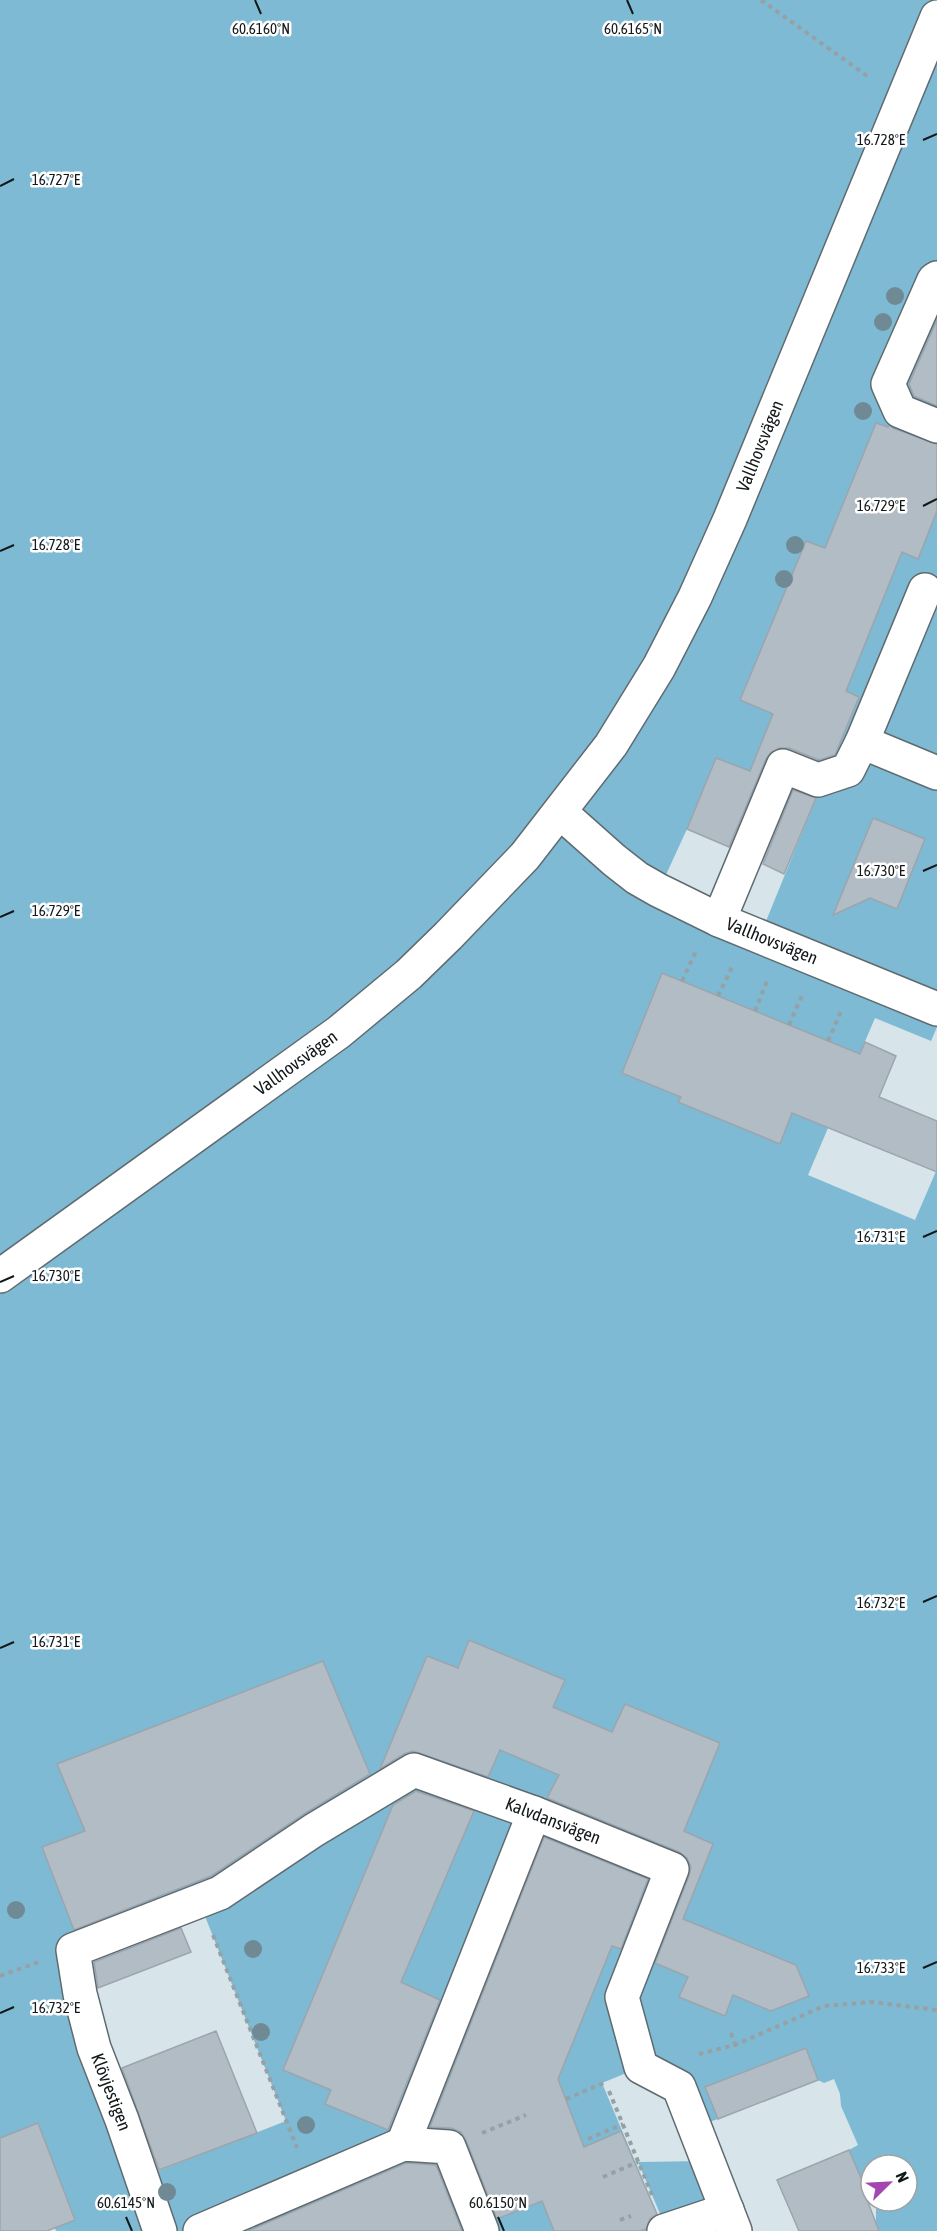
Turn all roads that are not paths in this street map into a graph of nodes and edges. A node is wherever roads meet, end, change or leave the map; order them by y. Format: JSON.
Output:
{"nodes":[{"id":1,"x":937,"y":16,"type":"edge"},
{"id":2,"x":928,"y":63,"type":"edge"},
{"id":3,"x":937,"y":279,"type":"edge"},
{"id":4,"x":937,"y":426,"type":"edge"},
{"id":5,"x":925,"y":590,"type":"dead end"},
{"id":6,"x":862,"y":742,"type":"junction"},
{"id":7,"x":937,"y":773,"type":"edge"},
{"id":8,"x":560,"y":812,"type":"junction"},
{"id":9,"x":710,"y":929,"type":"junction"},
{"id":10,"x":937,"y":1009,"type":"edge"},
{"id":11,"x":0,"y":1276,"type":"edge"},
{"id":12,"x":534,"y":1813,"type":"junction"},
{"id":13,"x":73,"y":1950,"type":"joint"},
{"id":14,"x":403,"y":2144,"type":"junction"},
{"id":15,"x":731,"y":2220,"type":"edge"},
{"id":16,"x":666,"y":2230,"type":"edge"},
{"id":17,"x":160,"y":2231,"type":"edge"},
{"id":18,"x":200,"y":2231,"type":"edge"},
{"id":19,"x":482,"y":2231,"type":"edge"}],
"edges":[{"from":1,"to":2,"type":"street","name":"Vallhovsvägen"},
{"from":2,"to":8,"type":"street","name":"Vallhovsvägen"},
{"from":3,"to":4,"type":"street"},
{"from":5,"to":6,"type":"street"},
{"from":6,"to":7,"type":"street"},
{"from":6,"to":9,"type":"street"},
{"from":8,"to":9,"type":"street","name":"Vallhovsvägen"},
{"from":8,"to":11,"type":"street","name":"Vallhovsvägen"},
{"from":9,"to":10,"type":"street","name":"Vallhovsvägen"},
{"from":12,"to":13,"type":"street","name":"Kalvdansvägen"},
{"from":12,"to":14,"type":"street"},
{"from":12,"to":15,"type":"street","name":"Kalvdansvägen"},
{"from":13,"to":17,"type":"street","name":"Klövjestigen"},
{"from":14,"to":18,"type":"street"},
{"from":14,"to":19,"type":"street"},
{"from":15,"to":16,"type":"street"}]}
